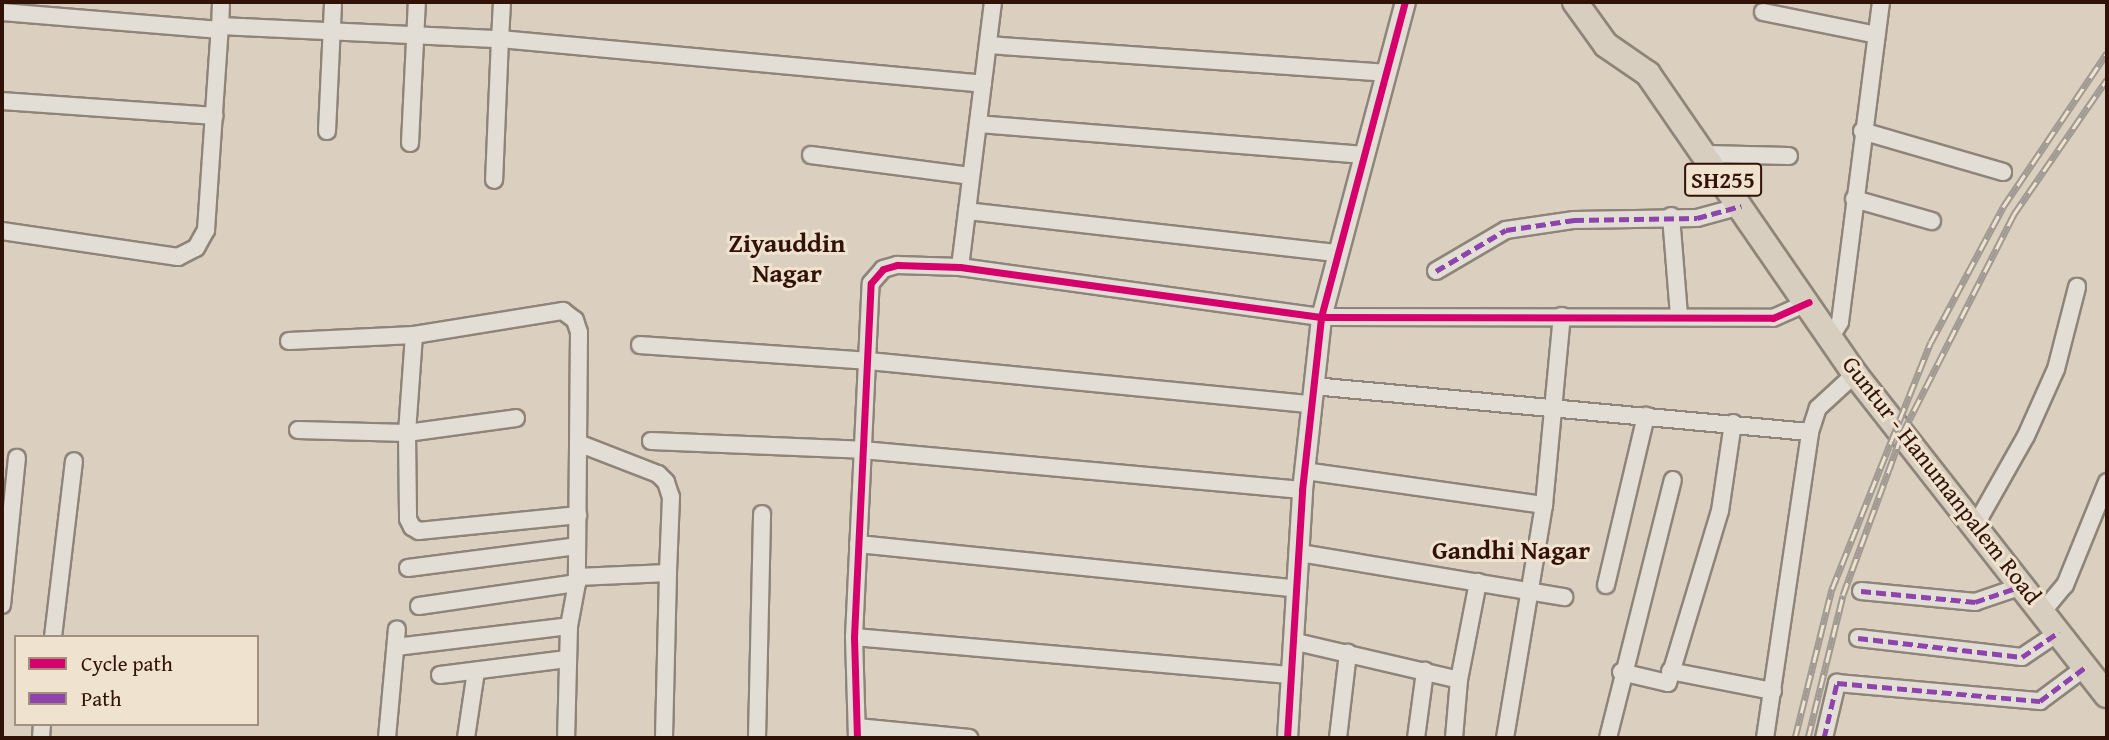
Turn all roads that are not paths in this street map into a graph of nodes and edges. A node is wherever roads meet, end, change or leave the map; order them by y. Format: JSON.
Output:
{"nodes":[{"id":1,"x":222,"y":2,"type":"edge"},
{"id":2,"x":333,"y":2,"type":"edge"},
{"id":3,"x":417,"y":2,"type":"edge"},
{"id":4,"x":502,"y":2,"type":"edge"},
{"id":5,"x":993,"y":2,"type":"edge"},
{"id":6,"x":1405,"y":2,"type":"edge"},
{"id":7,"x":1575,"y":2,"type":"edge"},
{"id":8,"x":1881,"y":2,"type":"edge"},
{"id":9,"x":2,"y":12,"type":"edge"},
{"id":10,"x":1763,"y":12,"type":"dead end"},
{"id":11,"x":220,"y":28,"type":"junction"},
{"id":12,"x":331,"y":31,"type":"junction"},
{"id":13,"x":415,"y":35,"type":"junction"},
{"id":14,"x":1877,"y":35,"type":"junction"},
{"id":15,"x":500,"y":40,"type":"junction"},
{"id":16,"x":988,"y":45,"type":"junction"},
{"id":17,"x":1385,"y":73,"type":"junction"},
{"id":18,"x":983,"y":84,"type":"junction"},
{"id":19,"x":2,"y":101,"type":"edge"},
{"id":20,"x":214,"y":116,"type":"junction"},
{"id":21,"x":978,"y":124,"type":"junction"},
{"id":22,"x":327,"y":131,"type":"dead end"},
{"id":23,"x":1862,"y":131,"type":"junction"},
{"id":24,"x":410,"y":143,"type":"dead end"},
{"id":25,"x":1706,"y":154,"type":"junction"},
{"id":26,"x":811,"y":155,"type":"dead end"},
{"id":27,"x":1363,"y":155,"type":"junction"},
{"id":28,"x":1789,"y":156,"type":"dead end"},
{"id":29,"x":2003,"y":172,"type":"dead end"},
{"id":30,"x":970,"y":176,"type":"junction"},
{"id":31,"x":494,"y":180,"type":"dead end"},
{"id":32,"x":1854,"y":199,"type":"junction"},
{"id":33,"x":1741,"y":206,"type":"junction"},
{"id":34,"x":967,"y":211,"type":"junction"},
{"id":35,"x":1671,"y":215,"type":"junction"},
{"id":36,"x":1932,"y":221,"type":"dead end"},
{"id":37,"x":2,"y":231,"type":"edge"},
{"id":38,"x":1337,"y":253,"type":"junction"},
{"id":39,"x":960,"y":267,"type":"junction"},
{"id":40,"x":1436,"y":271,"type":"dead end"},
{"id":41,"x":2077,"y":287,"type":"dead end"},
{"id":42,"x":1809,"y":302,"type":"junction"},
{"id":43,"x":1562,"y":316,"type":"junction"},
{"id":44,"x":1679,"y":316,"type":"junction"},
{"id":45,"x":1321,"y":317,"type":"junction"},
{"id":46,"x":414,"y":334,"type":"junction"},
{"id":47,"x":1832,"y":335,"type":"junction"},
{"id":48,"x":289,"y":341,"type":"dead end"},
{"id":49,"x":640,"y":345,"type":"dead end"},
{"id":50,"x":869,"y":361,"type":"junction"},
{"id":51,"x":1855,"y":374,"type":"junction"},
{"id":52,"x":1312,"y":395,"type":"junction"},
{"id":53,"x":1556,"y":409,"type":"junction"},
{"id":54,"x":1646,"y":416,"type":"junction"},
{"id":55,"x":516,"y":418,"type":"dead end"},
{"id":56,"x":1733,"y":423,"type":"junction"},
{"id":57,"x":298,"y":430,"type":"dead end"},
{"id":58,"x":1810,"y":432,"type":"junction"},
{"id":59,"x":407,"y":433,"type":"junction"},
{"id":60,"x":652,"y":441,"type":"dead end"},
{"id":61,"x":578,"y":443,"type":"junction"},
{"id":62,"x":862,"y":450,"type":"junction"},
{"id":63,"x":17,"y":458,"type":"dead end"},
{"id":64,"x":74,"y":461,"type":"dead end"},
{"id":65,"x":1303,"y":480,"type":"junction"},
{"id":66,"x":1673,"y":480,"type":"dead end"},
{"id":67,"x":2107,"y":482,"type":"edge"},
{"id":68,"x":1544,"y":505,"type":"junction"},
{"id":69,"x":762,"y":513,"type":"dead end"},
{"id":70,"x":578,"y":515,"type":"junction"},
{"id":71,"x":2101,"y":518,"type":"edge"},
{"id":72,"x":1975,"y":527,"type":"junction"},
{"id":73,"x":858,"y":544,"type":"junction"},
{"id":74,"x":577,"y":546,"type":"junction"},
{"id":75,"x":1300,"y":553,"type":"junction"},
{"id":76,"x":408,"y":568,"type":"dead end"},
{"id":77,"x":668,"y":573,"type":"junction"},
{"id":78,"x":577,"y":580,"type":"junction"},
{"id":79,"x":1478,"y":582,"type":"junction"},
{"id":80,"x":1606,"y":585,"type":"dead end"},
{"id":81,"x":2025,"y":585,"type":"junction"},
{"id":82,"x":1298,"y":589,"type":"junction"},
{"id":83,"x":1861,"y":591,"type":"dead end"},
{"id":84,"x":1530,"y":592,"type":"junction"},
{"id":85,"x":1564,"y":597,"type":"dead end"},
{"id":86,"x":2,"y":605,"type":"edge"},
{"id":87,"x":419,"y":606,"type":"dead end"},
{"id":88,"x":2043,"y":611,"type":"junction"},
{"id":89,"x":569,"y":626,"type":"junction"},
{"id":90,"x":397,"y":629,"type":"dead end"},
{"id":91,"x":2059,"y":632,"type":"junction"},
{"id":92,"x":53,"y":635,"type":"edge"},
{"id":93,"x":854,"y":637,"type":"junction"},
{"id":94,"x":1858,"y":638,"type":"dead end"},
{"id":95,"x":1292,"y":641,"type":"junction"},
{"id":96,"x":396,"y":647,"type":"junction"},
{"id":97,"x":1348,"y":653,"type":"junction"},
{"id":98,"x":567,"y":659,"type":"junction"},
{"id":99,"x":2087,"y":666,"type":"junction"},
{"id":100,"x":475,"y":671,"type":"junction"},
{"id":101,"x":1425,"y":671,"type":"junction"},
{"id":102,"x":1670,"y":671,"type":"junction"},
{"id":103,"x":1621,"y":672,"type":"junction"},
{"id":104,"x":440,"y":675,"type":"dead end"},
{"id":105,"x":1289,"y":675,"type":"junction"},
{"id":106,"x":1459,"y":680,"type":"junction"},
{"id":107,"x":1773,"y":691,"type":"junction"},
{"id":108,"x":2107,"y":695,"type":"edge"},
{"id":109,"x":857,"y":733,"type":"edge"},
{"id":110,"x":387,"y":738,"type":"edge"},
{"id":111,"x":466,"y":738,"type":"edge"},
{"id":112,"x":566,"y":738,"type":"edge"},
{"id":113,"x":664,"y":738,"type":"edge"},
{"id":114,"x":757,"y":738,"type":"edge"},
{"id":115,"x":969,"y":738,"type":"edge"},
{"id":116,"x":1287,"y":738,"type":"edge"},
{"id":117,"x":1338,"y":738,"type":"edge"},
{"id":118,"x":1416,"y":738,"type":"edge"},
{"id":119,"x":1454,"y":738,"type":"edge"},
{"id":120,"x":1505,"y":738,"type":"edge"},
{"id":121,"x":1608,"y":738,"type":"edge"},
{"id":122,"x":1765,"y":738,"type":"edge"},
{"id":123,"x":1824,"y":738,"type":"edge"}],
"edges":[{"from":1,"to":11,"type":"street"},
{"from":2,"to":12,"type":"street"},
{"from":3,"to":13,"type":"street"},
{"from":4,"to":15,"type":"street"},
{"from":5,"to":16,"type":"street"},
{"from":6,"to":17,"type":"street"},
{"from":7,"to":25,"type":"main road","name":"Guntur - Hanumanpalem Road","number":"SH255"},
{"from":8,"to":14,"type":"street"},
{"from":9,"to":11,"type":"street"},
{"from":10,"to":14,"type":"street"},
{"from":11,"to":12,"type":"street"},
{"from":11,"to":20,"type":"street"},
{"from":12,"to":13,"type":"street"},
{"from":12,"to":22,"type":"street"},
{"from":13,"to":15,"type":"street"},
{"from":13,"to":24,"type":"street"},
{"from":14,"to":23,"type":"street"},
{"from":15,"to":18,"type":"street"},
{"from":15,"to":31,"type":"street"},
{"from":16,"to":17,"type":"street"},
{"from":16,"to":18,"type":"street"},
{"from":17,"to":27,"type":"street"},
{"from":18,"to":21,"type":"street"},
{"from":19,"to":20,"type":"street"},
{"from":20,"to":37,"type":"street"},
{"from":21,"to":27,"type":"street"},
{"from":21,"to":30,"type":"street"},
{"from":23,"to":29,"type":"street"},
{"from":23,"to":32,"type":"street"},
{"from":25,"to":28,"type":"street"},
{"from":25,"to":33,"type":"main road","name":"Guntur - Hanumanpalem Road","number":"SH255"},
{"from":26,"to":30,"type":"street"},
{"from":27,"to":38,"type":"street"},
{"from":30,"to":34,"type":"street"},
{"from":32,"to":36,"type":"street"},
{"from":32,"to":47,"type":"street"},
{"from":33,"to":35,"type":"street"},
{"from":33,"to":42,"type":"main road","name":"Guntur - Hanumanpalem Road","number":"SH255"},
{"from":34,"to":38,"type":"street"},
{"from":34,"to":39,"type":"street"},
{"from":35,"to":40,"type":"street"},
{"from":35,"to":44,"type":"street"},
{"from":38,"to":45,"type":"street"},
{"from":39,"to":45,"type":"street"},
{"from":39,"to":50,"type":"street"},
{"from":41,"to":72,"type":"street"},
{"from":42,"to":44,"type":"street"},
{"from":42,"to":47,"type":"main road","name":"Guntur - Hanumanpalem Road","number":"SH255"},
{"from":43,"to":44,"type":"street"},
{"from":43,"to":45,"type":"street"},
{"from":43,"to":53,"type":"street"},
{"from":45,"to":52,"type":"street"},
{"from":46,"to":48,"type":"street"},
{"from":46,"to":59,"type":"street"},
{"from":46,"to":61,"type":"street"},
{"from":47,"to":51,"type":"main road","name":"Guntur - Hanumanpalem Road","number":"SH255"},
{"from":49,"to":50,"type":"street"},
{"from":50,"to":52,"type":"street"},
{"from":50,"to":62,"type":"street"},
{"from":51,"to":58,"type":"street"},
{"from":51,"to":72,"type":"main road","name":"Guntur - Hanumanpalem Road","number":"SH255"},
{"from":52,"to":53,"type":"street"},
{"from":52,"to":65,"type":"street"},
{"from":53,"to":54,"type":"street"},
{"from":53,"to":68,"type":"street"},
{"from":54,"to":56,"type":"street"},
{"from":54,"to":80,"type":"street"},
{"from":55,"to":59,"type":"street"},
{"from":56,"to":58,"type":"street"},
{"from":56,"to":102,"type":"street"},
{"from":57,"to":59,"type":"street"},
{"from":58,"to":107,"type":"street"},
{"from":59,"to":70,"type":"street"},
{"from":60,"to":62,"type":"street"},
{"from":61,"to":70,"type":"street"},
{"from":61,"to":77,"type":"street"},
{"from":62,"to":65,"type":"street"},
{"from":62,"to":73,"type":"street"},
{"from":63,"to":86,"type":"street"},
{"from":64,"to":92,"type":"street"},
{"from":65,"to":68,"type":"street"},
{"from":65,"to":75,"type":"street"},
{"from":66,"to":103,"type":"street"},
{"from":67,"to":71,"type":"street"},
{"from":68,"to":84,"type":"street"},
{"from":69,"to":114,"type":"street"},
{"from":70,"to":74,"type":"street"},
{"from":71,"to":88,"type":"street"},
{"from":72,"to":81,"type":"main road","name":"Guntur - Hanumanpalem Road","number":"SH255"},
{"from":73,"to":82,"type":"street"},
{"from":73,"to":93,"type":"street"},
{"from":74,"to":76,"type":"street"},
{"from":74,"to":78,"type":"street"},
{"from":75,"to":79,"type":"street"},
{"from":75,"to":82,"type":"street"},
{"from":77,"to":78,"type":"street"},
{"from":77,"to":113,"type":"street"},
{"from":78,"to":87,"type":"street"},
{"from":78,"to":89,"type":"street"},
{"from":79,"to":84,"type":"street"},
{"from":79,"to":106,"type":"street"},
{"from":81,"to":83,"type":"street"},
{"from":81,"to":88,"type":"main road","name":"Guntur - Hanumanpalem Road","number":"SH255"},
{"from":82,"to":95,"type":"street"},
{"from":84,"to":85,"type":"street"},
{"from":84,"to":120,"type":"street"},
{"from":88,"to":91,"type":"main road","name":"Guntur - Hanumanpalem Road","number":"SH255"},
{"from":89,"to":96,"type":"street"},
{"from":89,"to":98,"type":"street"},
{"from":90,"to":96,"type":"street"},
{"from":91,"to":94,"type":"street"},
{"from":91,"to":99,"type":"main road","name":"Guntur - Hanumanpalem Road","number":"SH255"},
{"from":93,"to":105,"type":"street"},
{"from":93,"to":109,"type":"street"},
{"from":95,"to":97,"type":"street"},
{"from":95,"to":105,"type":"street"},
{"from":96,"to":110,"type":"street"},
{"from":97,"to":101,"type":"street"},
{"from":97,"to":117,"type":"street"},
{"from":98,"to":100,"type":"street"},
{"from":98,"to":112,"type":"street"},
{"from":99,"to":108,"type":"main road","name":"Guntur - Hanumanpalem Road","number":"SH255"},
{"from":99,"to":123,"type":"street"},
{"from":100,"to":104,"type":"street"},
{"from":100,"to":111,"type":"street"},
{"from":101,"to":106,"type":"street"},
{"from":101,"to":118,"type":"street"},
{"from":102,"to":103,"type":"street"},
{"from":102,"to":107,"type":"street"},
{"from":103,"to":121,"type":"street"},
{"from":105,"to":116,"type":"street"},
{"from":106,"to":119,"type":"street"},
{"from":107,"to":122,"type":"street"},
{"from":109,"to":115,"type":"street"}]}
